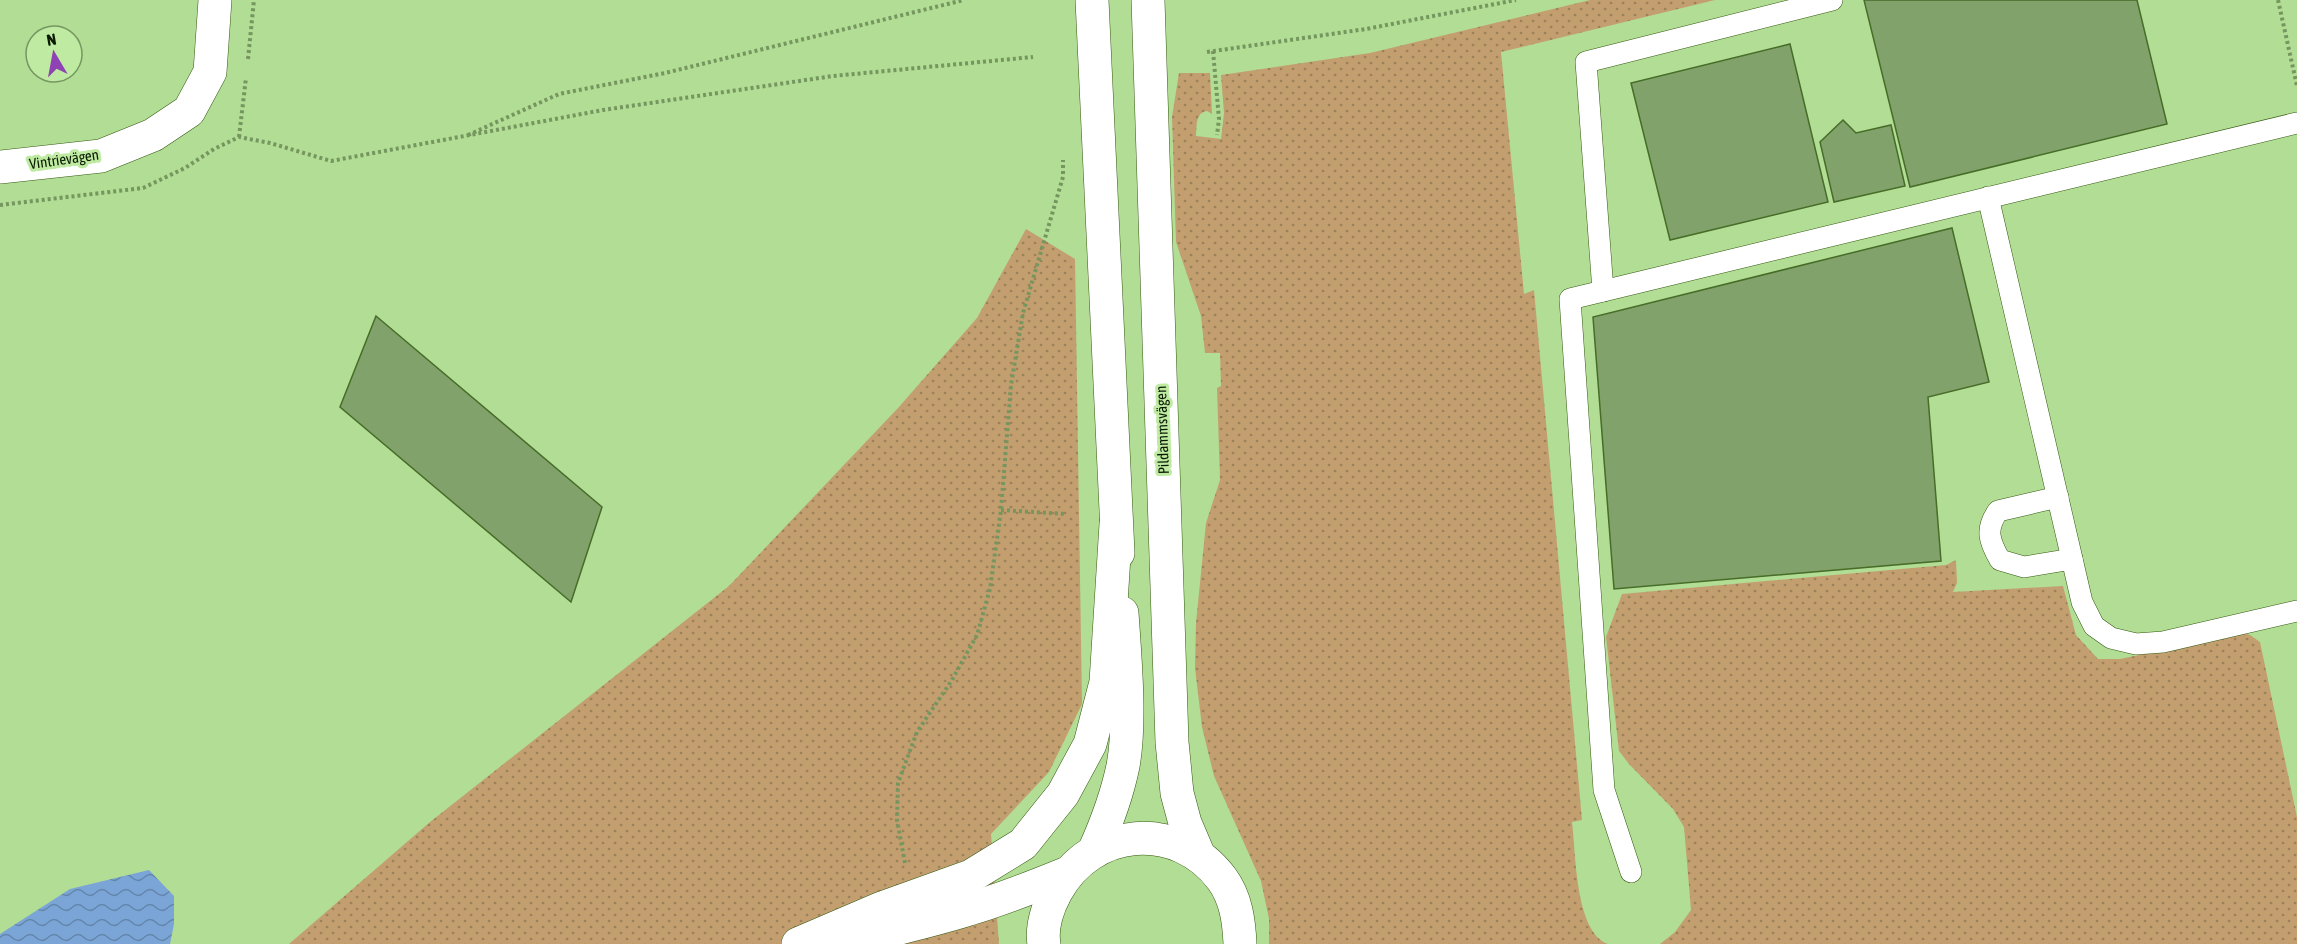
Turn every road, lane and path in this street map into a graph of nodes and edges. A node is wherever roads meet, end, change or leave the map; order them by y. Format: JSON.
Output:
{"nodes":[{"id":1,"x":215,"y":0,"type":"edge"},
{"id":2,"x":964,"y":0,"type":"edge"},
{"id":3,"x":1092,"y":0,"type":"edge"},
{"id":4,"x":1148,"y":0,"type":"edge"},
{"id":5,"x":1516,"y":0,"type":"edge"},
{"id":6,"x":1832,"y":0,"type":"edge"},
{"id":7,"x":2278,"y":0,"type":"edge"},
{"id":8,"x":1213,"y":51,"type":"junction"},
{"id":9,"x":1207,"y":52,"type":"dead end"},
{"id":10,"x":1033,"y":57,"type":"dead end"},
{"id":11,"x":2297,"y":86,"type":"edge"},
{"id":12,"x":2297,"y":123,"type":"edge"},
{"id":13,"x":1217,"y":135,"type":"dead end"},
{"id":14,"x":462,"y":138,"type":"junction"},
{"id":15,"x":1063,"y":155,"type":"dead end"},
{"id":16,"x":0,"y":167,"type":"edge"},
{"id":17,"x":1989,"y":197,"type":"junction"},
{"id":18,"x":0,"y":205,"type":"edge"},
{"id":19,"x":1603,"y":291,"type":"junction"},
{"id":20,"x":2058,"y":498,"type":"junction"},
{"id":21,"x":1001,"y":510,"type":"junction"},
{"id":22,"x":1066,"y":514,"type":"dead end"},
{"id":23,"x":1116,"y":524,"type":"junction"},
{"id":24,"x":2072,"y":559,"type":"junction"},
{"id":25,"x":2297,"y":611,"type":"edge"},
{"id":26,"x":1095,"y":849,"type":"junction"},
{"id":27,"x":1199,"y":856,"type":"junction"},
{"id":28,"x":905,"y":863,"type":"dead end"},
{"id":29,"x":1631,"y":872,"type":"dead end"},
{"id":30,"x":1065,"y":874,"type":"junction"},
{"id":31,"x":798,"y":944,"type":"edge"},
{"id":32,"x":845,"y":944,"type":"edge"},
{"id":33,"x":1044,"y":944,"type":"edge"},
{"id":34,"x":1240,"y":944,"type":"edge"}],
"edges":[{"from":1,"to":16,"type":"main road","name":"Vintrievägen"},
{"from":2,"to":14,"type":"path"},
{"from":3,"to":23,"type":"main road","name":"Pildammsvägen"},
{"from":4,"to":27,"type":"main road","name":"Pildammsvägen"},
{"from":5,"to":8,"type":"path"},
{"from":6,"to":19,"type":"lane"},
{"from":7,"to":11,"type":"path"},
{"from":8,"to":9,"type":"path"},
{"from":8,"to":13,"type":"path"},
{"from":10,"to":14,"type":"path"},
{"from":12,"to":17,"type":"lane"},
{"from":14,"to":18,"type":"path"},
{"from":15,"to":21,"type":"path"},
{"from":17,"to":19,"type":"lane"},
{"from":17,"to":20,"type":"lane"},
{"from":19,"to":29,"type":"lane"},
{"from":20,"to":24,"type":"lane"},
{"from":20,"to":24,"type":"lane"},
{"from":21,"to":22,"type":"path"},
{"from":21,"to":28,"type":"path"},
{"from":23,"to":26,"type":"main road","name":"Pildammsvägen"},
{"from":23,"to":31,"type":"main road"},
{"from":24,"to":25,"type":"lane"},
{"from":26,"to":27,"type":"main road","name":"Pildammsvägen"},
{"from":26,"to":30,"type":"main road","name":"Pildammsvägen"},
{"from":27,"to":34,"type":"main road","name":"Pildammsvägen"},
{"from":30,"to":32,"type":"main road"},
{"from":30,"to":33,"type":"main road","name":"Pildammsvägen"}]}
